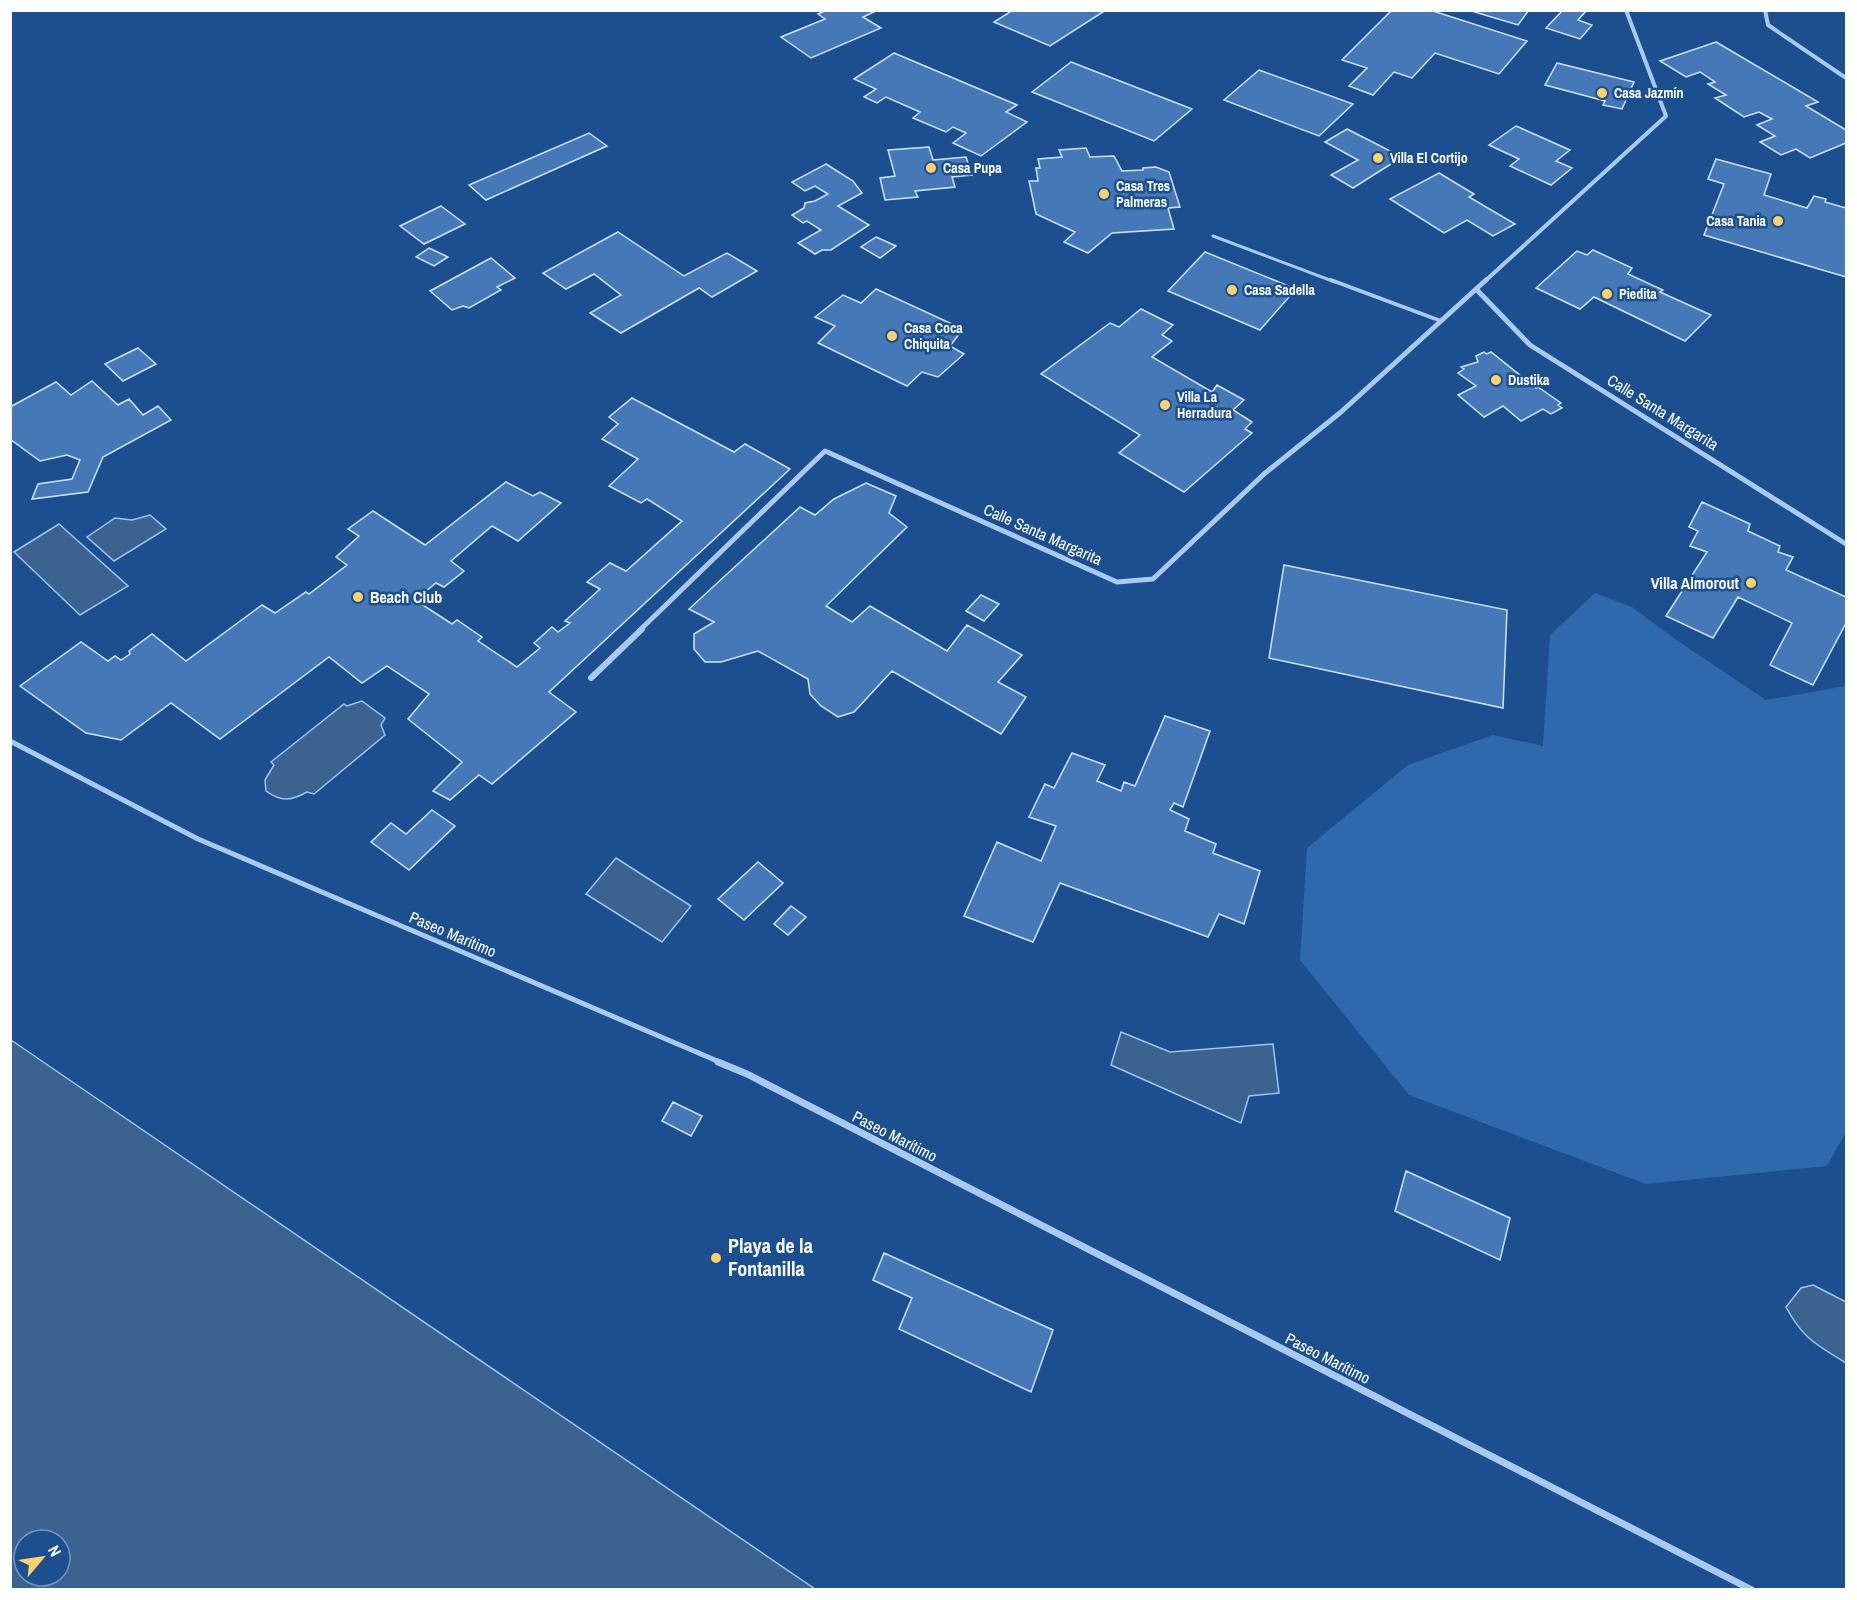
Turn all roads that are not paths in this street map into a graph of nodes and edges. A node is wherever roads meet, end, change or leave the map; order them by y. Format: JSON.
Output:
{"nodes":[{"id":1,"x":1626,"y":10,"type":"edge"},
{"id":2,"x":1765,"y":10,"type":"edge"},
{"id":3,"x":1846,"y":78,"type":"edge"},
{"id":4,"x":1213,"y":236,"type":"dead end"},
{"id":5,"x":1476,"y":289,"type":"junction"},
{"id":6,"x":1441,"y":321,"type":"junction"},
{"id":7,"x":1846,"y":544,"type":"edge"},
{"id":8,"x":591,"y":678,"type":"dead end"},
{"id":9,"x":10,"y":741,"type":"edge"},
{"id":10,"x":1752,"y":1590,"type":"edge"}],
"edges":[{"from":1,"to":5,"type":"street","name":"Calle Santa Margarita"},
{"from":2,"to":3,"type":"street"},
{"from":4,"to":6,"type":"lane"},
{"from":5,"to":6,"type":"street","name":"Calle Santa Margarita"},
{"from":5,"to":7,"type":"street","name":"Calle Santa Margarita"},
{"from":6,"to":8,"type":"street","name":"Calle Santa Margarita"},
{"from":9,"to":10,"type":"street","name":"Paseo Marítimo"}]}
